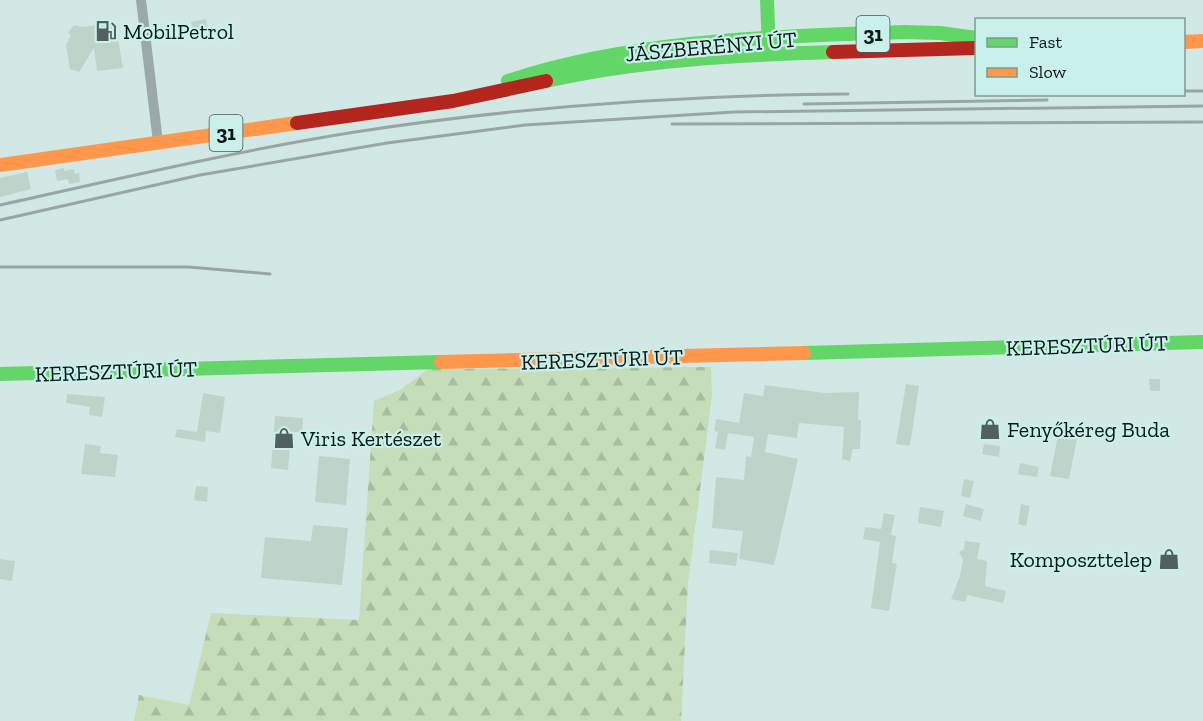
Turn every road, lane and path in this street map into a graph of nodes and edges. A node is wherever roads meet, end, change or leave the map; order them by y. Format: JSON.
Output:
{"nodes":[{"id":1,"x":141,"y":0,"type":"edge"},
{"id":2,"x":767,"y":0,"type":"edge"},
{"id":3,"x":975,"y":38,"type":"edge"},
{"id":4,"x":769,"y":39,"type":"junction"},
{"id":5,"x":1203,"y":41,"type":"edge"},
{"id":6,"x":1185,"y":42,"type":"edge"},
{"id":7,"x":975,"y":48,"type":"edge"},
{"id":8,"x":770,"y":54,"type":"junction"},
{"id":9,"x":453,"y":100,"type":"junction"},
{"id":10,"x":159,"y":142,"type":"junction"},
{"id":11,"x":0,"y":165,"type":"edge"},
{"id":12,"x":1203,"y":342,"type":"edge"},
{"id":13,"x":0,"y":374,"type":"edge"}],
"edges":[{"from":1,"to":10,"type":"street"},
{"from":2,"to":4,"type":"main road"},
{"from":3,"to":4,"type":"main road","name":"JÁSZBERÉNYI ÚT","number":"31"},
{"from":4,"to":8,"type":"main road"},
{"from":4,"to":9,"type":"main road","name":"JÁSZBERÉNYI ÚT","number":"31"},
{"from":5,"to":6,"type":"main road"},
{"from":7,"to":8,"type":"main road","name":"JÁSZBERÉNYI ÚT","number":"31"},
{"from":8,"to":9,"type":"main road","name":"JÁSZBERÉNYI ÚT","number":"31"},
{"from":9,"to":10,"type":"main road","name":"JÁSZBERÉNYI ÚT","number":"31"},
{"from":10,"to":11,"type":"main road","name":"JÁSZBERÉNYI ÚT","number":"31"},
{"from":12,"to":13,"type":"main road","name":"KERESZTÚRI ÚT"}]}
